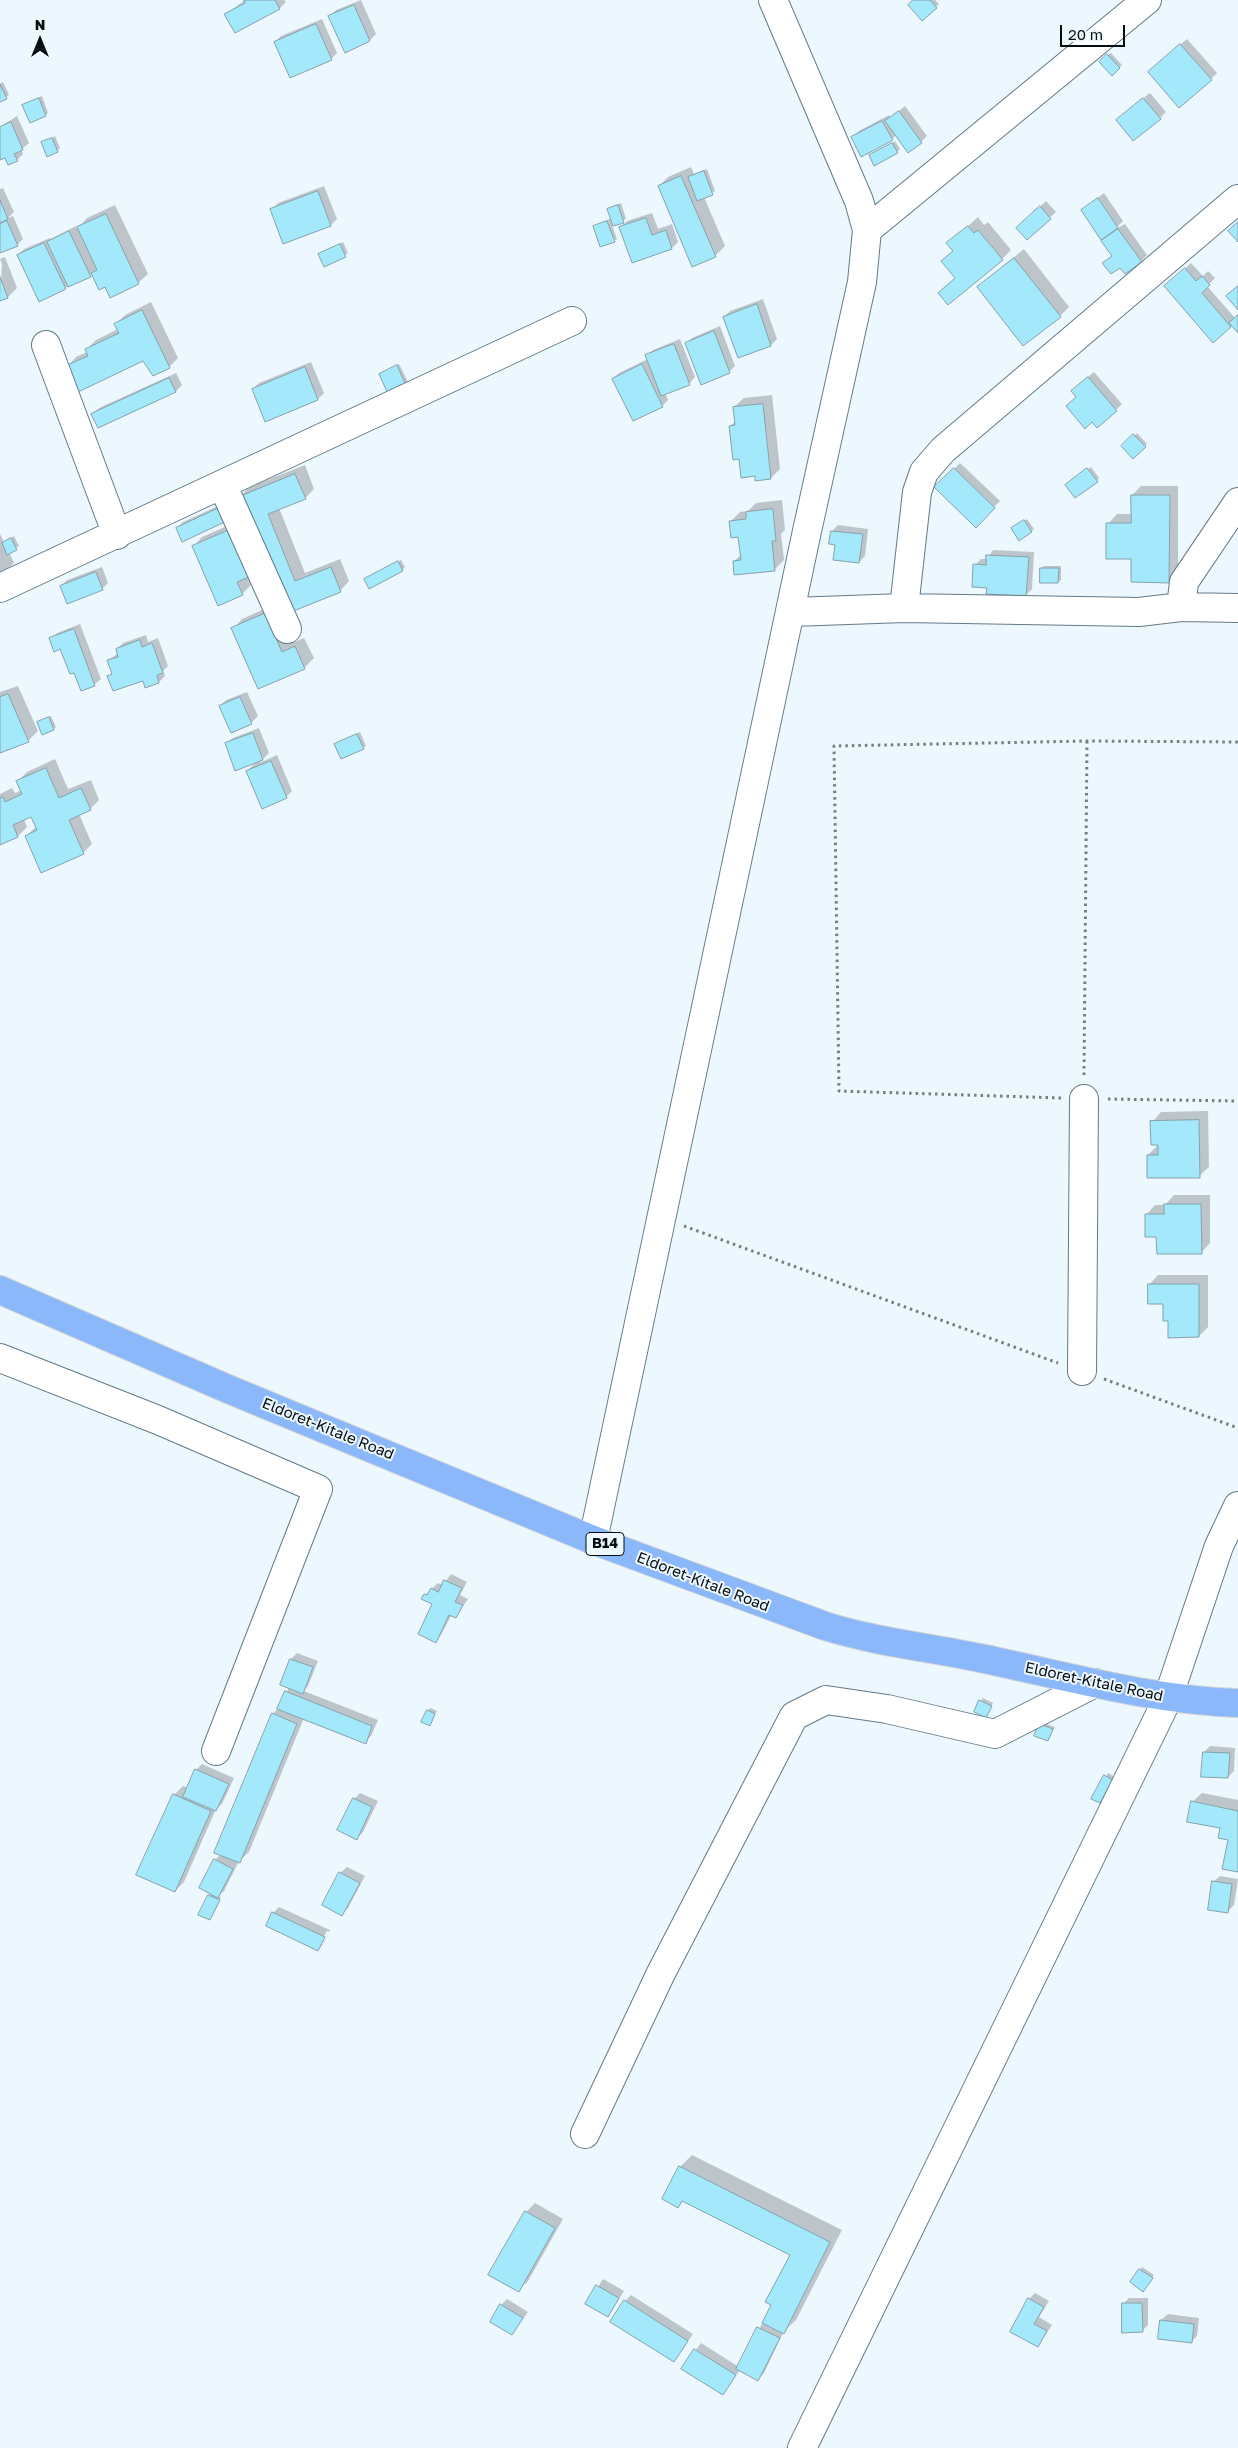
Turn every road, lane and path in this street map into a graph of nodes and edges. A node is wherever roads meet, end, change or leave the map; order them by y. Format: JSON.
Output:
{"nodes":[{"id":1,"x":772,"y":0,"type":"edge"},
{"id":2,"x":1147,"y":0,"type":"edge"},
{"id":3,"x":1238,"y":199,"type":"edge"},
{"id":4,"x":867,"y":230,"type":"junction"},
{"id":5,"x":572,"y":321,"type":"dead end"},
{"id":6,"x":46,"y":345,"type":"dead end"},
{"id":7,"x":223,"y":486,"type":"junction"},
{"id":8,"x":1238,"y":502,"type":"edge"},
{"id":9,"x":117,"y":535,"type":"junction"},
{"id":10,"x":0,"y":588,"type":"edge"},
{"id":11,"x":1182,"y":607,"type":"junction"},
{"id":12,"x":904,"y":608,"type":"junction"},
{"id":13,"x":1238,"y":608,"type":"edge"},
{"id":14,"x":792,"y":612,"type":"junction"},
{"id":15,"x":287,"y":630,"type":"dead end"},
{"id":16,"x":1087,"y":741,"type":"junction"},
{"id":17,"x":1238,"y":742,"type":"edge"},
{"id":18,"x":1084,"y":1099,"type":"junction"},
{"id":19,"x":1238,"y":1101,"type":"edge"},
{"id":20,"x":662,"y":1218,"type":"junction"},
{"id":21,"x":0,"y":1290,"type":"edge"},
{"id":22,"x":0,"y":1358,"type":"edge"},
{"id":23,"x":1082,"y":1372,"type":"junction"},
{"id":24,"x":1238,"y":1428,"type":"edge"},
{"id":25,"x":1238,"y":1506,"type":"edge"},
{"id":26,"x":593,"y":1540,"type":"junction"},
{"id":27,"x":1095,"y":1683,"type":"junction"},
{"id":28,"x":1168,"y":1698,"type":"junction"},
{"id":29,"x":1238,"y":1703,"type":"edge"},
{"id":30,"x":216,"y":1751,"type":"dead end"},
{"id":31,"x":585,"y":2134,"type":"dead end"},
{"id":32,"x":802,"y":2448,"type":"edge"}],
"edges":[{"from":1,"to":4,"type":"street"},
{"from":2,"to":4,"type":"street"},
{"from":3,"to":12,"type":"street"},
{"from":4,"to":14,"type":"street"},
{"from":5,"to":7,"type":"street"},
{"from":6,"to":9,"type":"street"},
{"from":7,"to":9,"type":"street"},
{"from":7,"to":15,"type":"street"},
{"from":8,"to":11,"type":"street"},
{"from":9,"to":10,"type":"street"},
{"from":11,"to":12,"type":"street"},
{"from":11,"to":13,"type":"street"},
{"from":12,"to":14,"type":"street"},
{"from":14,"to":20,"type":"street"},
{"from":16,"to":17,"type":"path"},
{"from":16,"to":18,"type":"path"},
{"from":16,"to":18,"type":"path"},
{"from":18,"to":19,"type":"path"},
{"from":18,"to":23,"type":"street"},
{"from":20,"to":23,"type":"path"},
{"from":20,"to":26,"type":"street"},
{"from":21,"to":26,"type":"highway","name":"Eldoret-Kitale Road","number":"B14"},
{"from":22,"to":30,"type":"street"},
{"from":23,"to":24,"type":"path"},
{"from":25,"to":28,"type":"street"},
{"from":26,"to":27,"type":"highway","name":"Eldoret-Kitale Road","number":"B14"},
{"from":27,"to":28,"type":"highway","name":"Eldoret-Kitale Road","number":"B14"},
{"from":27,"to":31,"type":"street"},
{"from":28,"to":29,"type":"highway","name":"Eldoret-Kitale Road","number":"B14"},
{"from":28,"to":32,"type":"street"}]}
